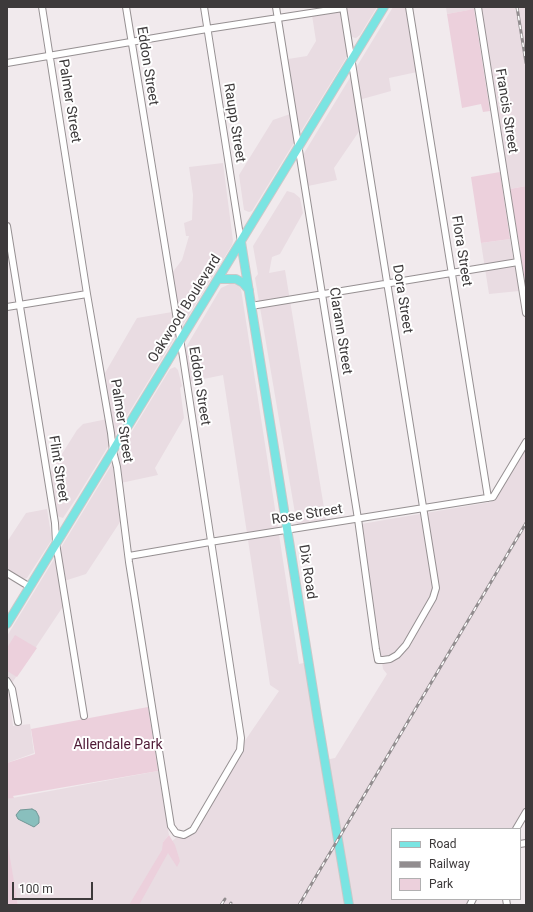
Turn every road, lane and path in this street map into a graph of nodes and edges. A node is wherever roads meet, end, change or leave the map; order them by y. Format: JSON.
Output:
{"nodes":[{"id":1,"x":42,"y":7,"type":"edge"},
{"id":2,"x":126,"y":7,"type":"edge"},
{"id":3,"x":204,"y":7,"type":"edge"},
{"id":4,"x":276,"y":7,"type":"edge"},
{"id":5,"x":343,"y":7,"type":"edge"},
{"id":6,"x":384,"y":7,"type":"edge"},
{"id":7,"x":409,"y":7,"type":"edge"},
{"id":8,"x":478,"y":7,"type":"edge"},
{"id":9,"x":277,"y":18,"type":"junction"},
{"id":10,"x":208,"y":28,"type":"junction"},
{"id":11,"x":131,"y":42,"type":"junction"},
{"id":12,"x":50,"y":56,"type":"junction"},
{"id":13,"x":352,"y":61,"type":"junction"},
{"id":14,"x":7,"y":63,"type":"edge"},
{"id":15,"x":299,"y":148,"type":"junction"},
{"id":16,"x":7,"y":226,"type":"edge"},
{"id":17,"x":241,"y":242,"type":"junction"},
{"id":18,"x":518,"y":262,"type":"junction"},
{"id":19,"x":452,"y":274,"type":"junction"},
{"id":20,"x":218,"y":279,"type":"junction"},
{"id":21,"x":387,"y":284,"type":"junction"},
{"id":22,"x":250,"y":291,"type":"junction"},
{"id":23,"x":87,"y":294,"type":"junction"},
{"id":24,"x":321,"y":295,"type":"junction"},
{"id":25,"x":19,"y":305,"type":"junction"},
{"id":26,"x":7,"y":306,"type":"edge"},
{"id":27,"x":251,"y":306,"type":"junction"},
{"id":28,"x":526,"y":313,"type":"edge"},
{"id":29,"x":180,"y":342,"type":"junction"},
{"id":30,"x":526,"y":442,"type":"edge"},
{"id":31,"x":112,"y":451,"type":"junction"},
{"id":32,"x":488,"y":498,"type":"junction"},
{"id":33,"x":423,"y":509,"type":"junction"},
{"id":34,"x":358,"y":519,"type":"junction"},
{"id":35,"x":288,"y":531,"type":"junction"},
{"id":36,"x":210,"y":542,"type":"junction"},
{"id":37,"x":56,"y":543,"type":"junction"},
{"id":38,"x":129,"y":556,"type":"junction"},
{"id":39,"x":7,"y":573,"type":"edge"},
{"id":40,"x":30,"y":587,"type":"junction"},
{"id":41,"x":7,"y":624,"type":"edge"},
{"id":42,"x":378,"y":660,"type":"joint"},
{"id":43,"x":7,"y":681,"type":"edge"},
{"id":44,"x":84,"y":716,"type":"dead end"},
{"id":45,"x":18,"y":722,"type":"dead end"},
{"id":46,"x":526,"y":812,"type":"edge"},
{"id":47,"x":517,"y":828,"type":"edge"},
{"id":48,"x":181,"y":834,"type":"joint"},
{"id":49,"x":349,"y":905,"type":"edge"}],
"edges":[{"from":1,"to":12,"type":"street","name":"Palmer Street"},
{"from":2,"to":11,"type":"street","name":"Eddon Street"},
{"from":3,"to":10,"type":"street","name":"Raupp Street"},
{"from":4,"to":9,"type":"street","name":"Clarann Street"},
{"from":5,"to":9,"type":"street"},
{"from":5,"to":13,"type":"street","name":"Dora Street"},
{"from":6,"to":13,"type":"main road","name":"Oakwood Boulevard"},
{"from":7,"to":19,"type":"street","name":"Flora Street"},
{"from":8,"to":18,"type":"street","name":"Francis Street"},
{"from":9,"to":10,"type":"street"},
{"from":9,"to":15,"type":"street","name":"Clarann Street"},
{"from":10,"to":11,"type":"street"},
{"from":10,"to":17,"type":"street","name":"Raupp Street"},
{"from":11,"to":12,"type":"street"},
{"from":11,"to":29,"type":"street","name":"Eddon Street"},
{"from":12,"to":14,"type":"street"},
{"from":12,"to":23,"type":"street","name":"Palmer Street"},
{"from":13,"to":15,"type":"main road","name":"Oakwood Boulevard"},
{"from":13,"to":21,"type":"street","name":"Dora Street"},
{"from":15,"to":17,"type":"main road","name":"Oakwood Boulevard"},
{"from":15,"to":24,"type":"street","name":"Clarann Street"},
{"from":16,"to":25,"type":"street","name":"Flint Street"},
{"from":17,"to":20,"type":"main road","name":"Oakwood Boulevard"},
{"from":17,"to":22,"type":"main road","name":"Dix Road"},
{"from":18,"to":19,"type":"street"},
{"from":18,"to":28,"type":"street","name":"Francis Street"},
{"from":19,"to":21,"type":"street"},
{"from":19,"to":32,"type":"street","name":"Flora Street"},
{"from":20,"to":22,"type":"main road"},
{"from":20,"to":29,"type":"main road","name":"Oakwood Boulevard"},
{"from":21,"to":24,"type":"street"},
{"from":21,"to":33,"type":"street","name":"Dora Street"},
{"from":22,"to":27,"type":"main road","name":"Dix Road"},
{"from":23,"to":25,"type":"street"},
{"from":23,"to":31,"type":"street","name":"Palmer Street"},
{"from":24,"to":27,"type":"street"},
{"from":24,"to":34,"type":"street","name":"Clarann Street"},
{"from":25,"to":26,"type":"street"},
{"from":25,"to":37,"type":"street","name":"Flint Street"},
{"from":27,"to":35,"type":"main road","name":"Dix Road"},
{"from":29,"to":31,"type":"main road","name":"Oakwood Boulevard"},
{"from":29,"to":36,"type":"street","name":"Eddon Street"},
{"from":30,"to":32,"type":"street"},
{"from":31,"to":37,"type":"main road","name":"Oakwood Boulevard"},
{"from":31,"to":38,"type":"street","name":"Palmer Street"},
{"from":32,"to":33,"type":"street","name":"Rose Street"},
{"from":33,"to":34,"type":"street","name":"Rose Street"},
{"from":33,"to":42,"type":"street","name":"Dora Street"},
{"from":34,"to":35,"type":"street","name":"Rose Street"},
{"from":34,"to":42,"type":"street","name":"Clarann Street"},
{"from":35,"to":36,"type":"street","name":"Rose Street"},
{"from":35,"to":49,"type":"main road","name":"Dix Road"},
{"from":36,"to":38,"type":"street","name":"Rose Street"},
{"from":36,"to":48,"type":"street","name":"Eddon Street"},
{"from":37,"to":40,"type":"main road","name":"Oakwood Boulevard"},
{"from":37,"to":44,"type":"street","name":"Flint Street"},
{"from":38,"to":48,"type":"street","name":"Palmer Street"},
{"from":39,"to":40,"type":"street"},
{"from":40,"to":41,"type":"main road","name":"Oakwood Boulevard"},
{"from":43,"to":45,"type":"street"},
{"from":46,"to":47,"type":"street"}]}
